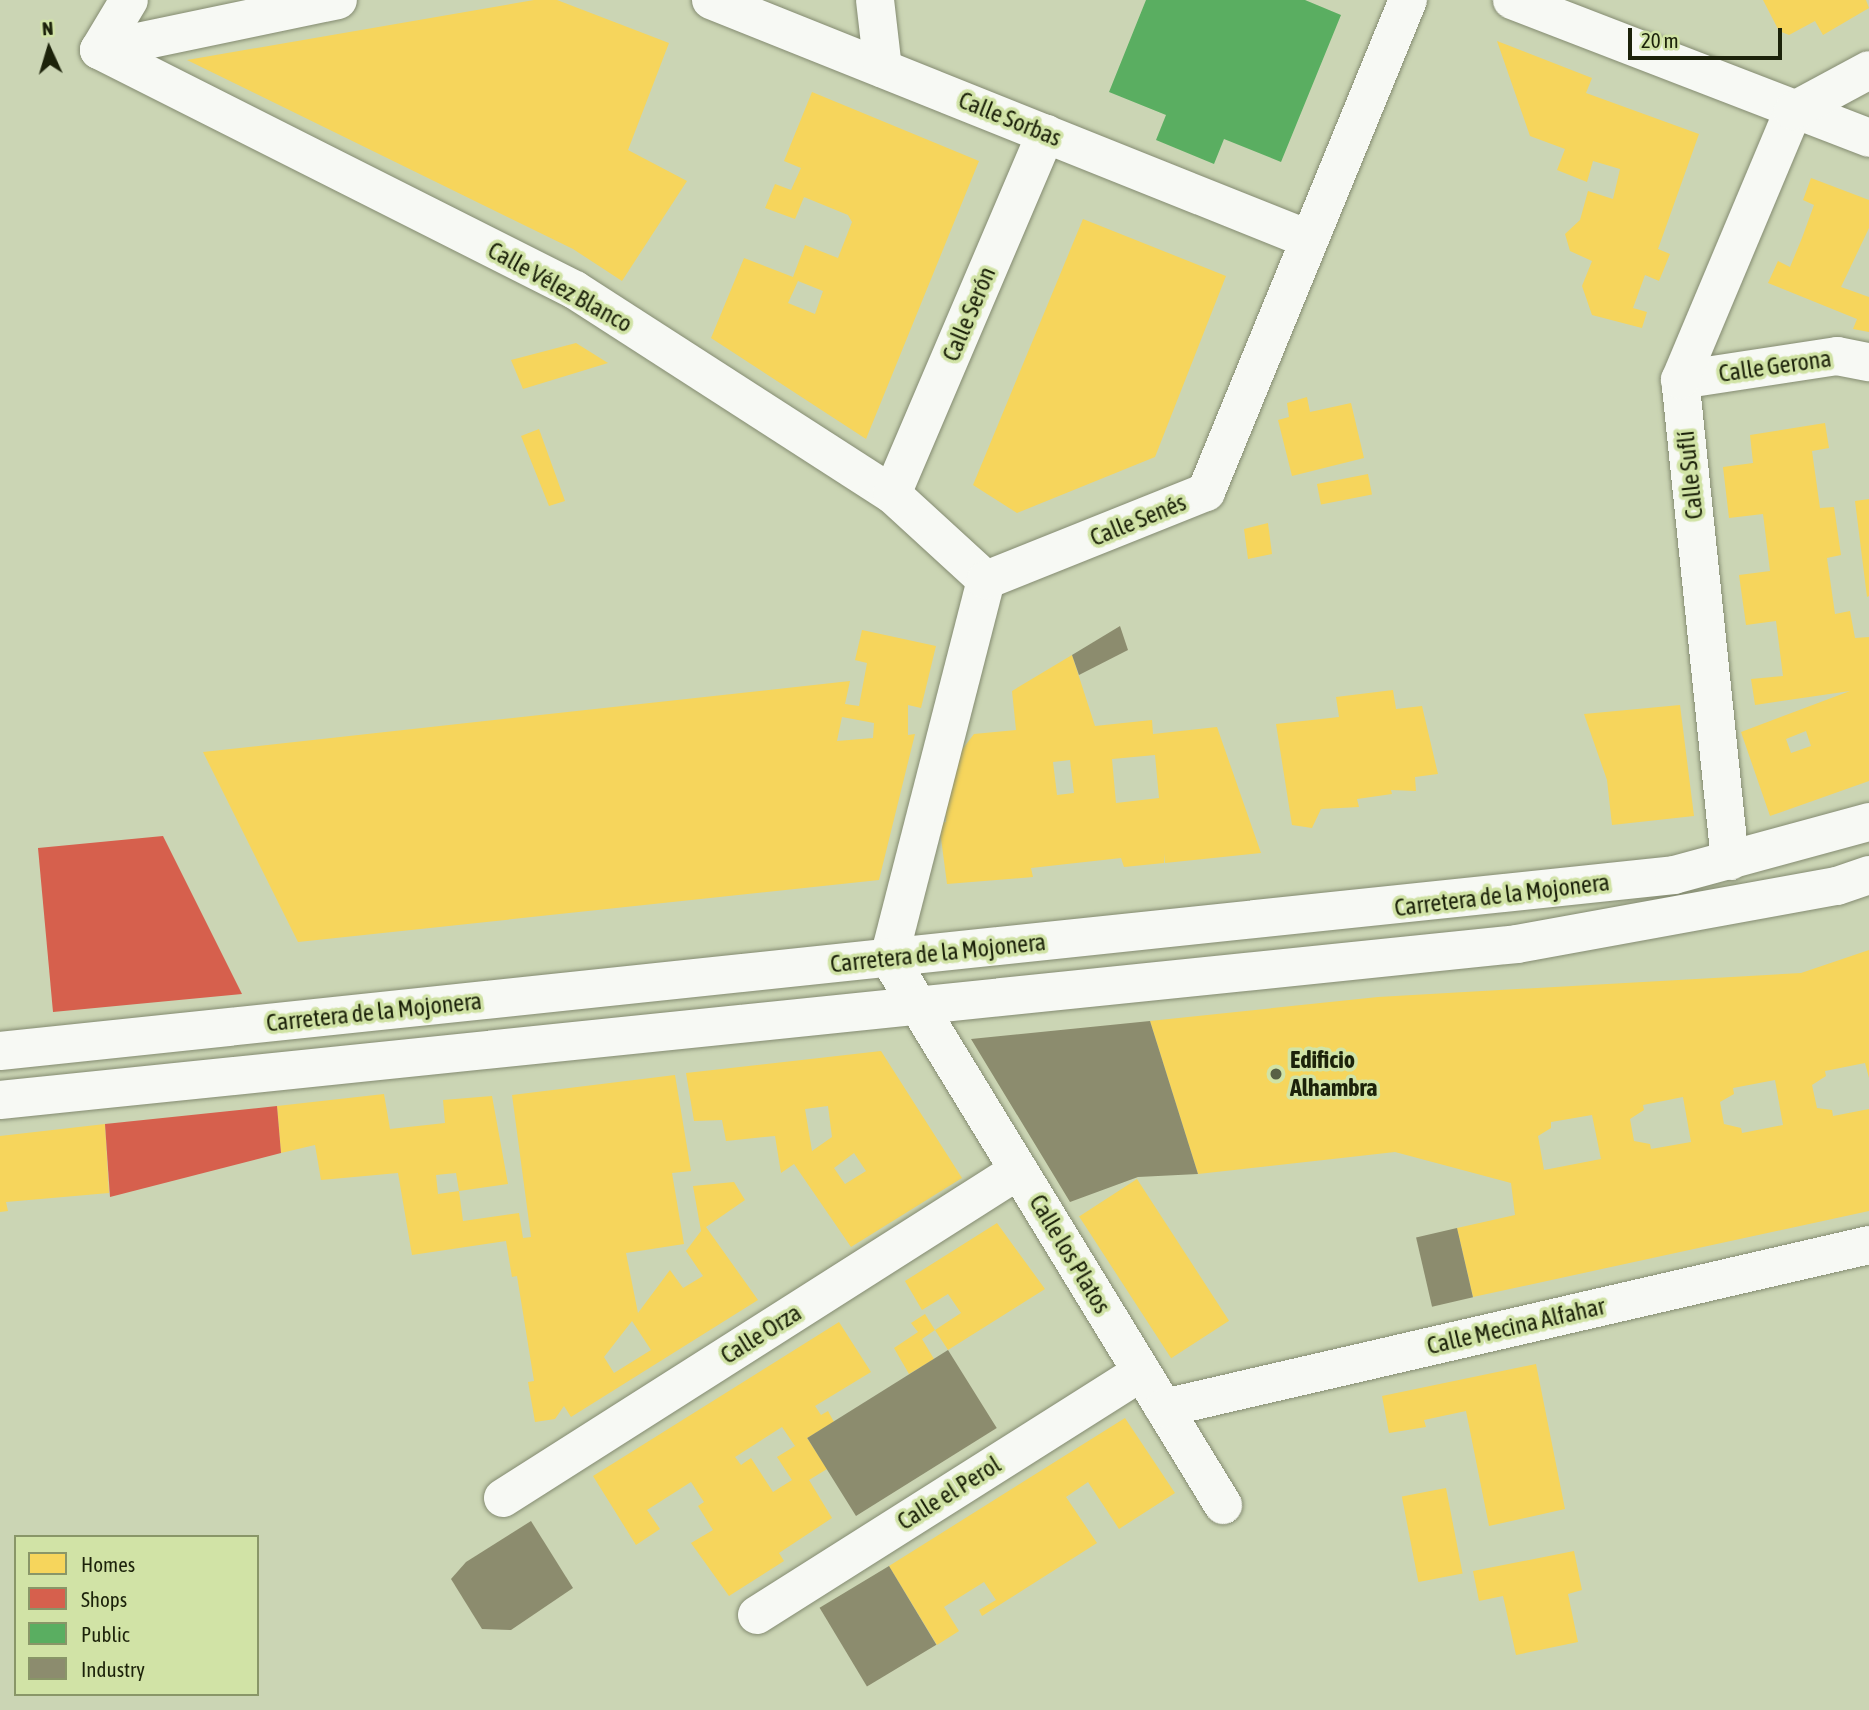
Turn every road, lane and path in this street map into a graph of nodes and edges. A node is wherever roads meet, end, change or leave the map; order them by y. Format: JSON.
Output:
{"nodes":[{"id":1,"x":129,"y":0,"type":"edge"},
{"id":2,"x":338,"y":0,"type":"edge"},
{"id":3,"x":711,"y":0,"type":"edge"},
{"id":4,"x":876,"y":0,"type":"edge"},
{"id":5,"x":1408,"y":0,"type":"edge"},
{"id":6,"x":1512,"y":0,"type":"edge"},
{"id":7,"x":99,"y":50,"type":"junction"},
{"id":8,"x":883,"y":69,"type":"junction"},
{"id":9,"x":1869,"y":70,"type":"edge"},
{"id":10,"x":1793,"y":111,"type":"junction"},
{"id":11,"x":1046,"y":133,"type":"junction"},
{"id":12,"x":1869,"y":138,"type":"edge"},
{"id":13,"x":1308,"y":239,"type":"junction"},
{"id":14,"x":1869,"y":362,"type":"edge"},
{"id":15,"x":1680,"y":380,"type":"junction"},
{"id":16,"x":892,"y":494,"type":"junction"},
{"id":17,"x":986,"y":580,"type":"junction"},
{"id":18,"x":1869,"y":822,"type":"edge"},
{"id":19,"x":1730,"y":861,"type":"junction"},
{"id":20,"x":1869,"y":875,"type":"edge"},
{"id":21,"x":889,"y":958,"type":"junction"},
{"id":22,"x":917,"y":1003,"type":"junction"},
{"id":23,"x":0,"y":1051,"type":"edge"},
{"id":24,"x":0,"y":1100,"type":"edge"},
{"id":25,"x":1019,"y":1170,"type":"junction"},
{"id":26,"x":1869,"y":1245,"type":"edge"},
{"id":27,"x":1142,"y":1372,"type":"junction"},
{"id":28,"x":1164,"y":1408,"type":"junction"},
{"id":29,"x":503,"y":1498,"type":"dead end"},
{"id":30,"x":1223,"y":1505,"type":"dead end"},
{"id":31,"x":757,"y":1615,"type":"dead end"}],
"edges":[{"from":1,"to":7,"type":"street"},
{"from":2,"to":7,"type":"street"},
{"from":3,"to":8,"type":"street","name":"Calle Sorbas"},
{"from":4,"to":8,"type":"street"},
{"from":5,"to":13,"type":"street","name":"Calle Senés"},
{"from":6,"to":10,"type":"street"},
{"from":7,"to":16,"type":"street","name":"Calle Vélez Blanco"},
{"from":8,"to":11,"type":"street","name":"Calle Sorbas"},
{"from":9,"to":10,"type":"street"},
{"from":10,"to":12,"type":"street"},
{"from":10,"to":15,"type":"street","name":"Calle Suflí"},
{"from":11,"to":13,"type":"street","name":"Calle Sorbas"},
{"from":11,"to":16,"type":"street","name":"Calle Serón"},
{"from":13,"to":17,"type":"street","name":"Calle Senés"},
{"from":14,"to":15,"type":"street","name":"Calle Gerona"},
{"from":15,"to":19,"type":"street","name":"Calle Suflí"},
{"from":16,"to":17,"type":"street","name":"Calle Vélez Blanco"},
{"from":17,"to":21,"type":"street"},
{"from":18,"to":19,"type":"street","name":"Carretera de la Mojonera"},
{"from":19,"to":21,"type":"street","name":"Carretera de la Mojonera"},
{"from":20,"to":22,"type":"street","name":"Carretera de la Mojonera"},
{"from":21,"to":22,"type":"street"},
{"from":21,"to":23,"type":"street","name":"Carretera de la Mojonera"},
{"from":22,"to":24,"type":"street","name":"Carretera de la Mojonera"},
{"from":22,"to":25,"type":"street","name":"Calle los Platos"},
{"from":25,"to":27,"type":"street","name":"Calle los Platos"},
{"from":25,"to":29,"type":"street","name":"Calle Orza"},
{"from":26,"to":28,"type":"street","name":"Calle Mecina Alfahar"},
{"from":27,"to":28,"type":"street","name":"Calle los Platos"},
{"from":27,"to":31,"type":"street","name":"Calle el Perol"},
{"from":28,"to":30,"type":"street","name":"Calle los Platos"}]}
